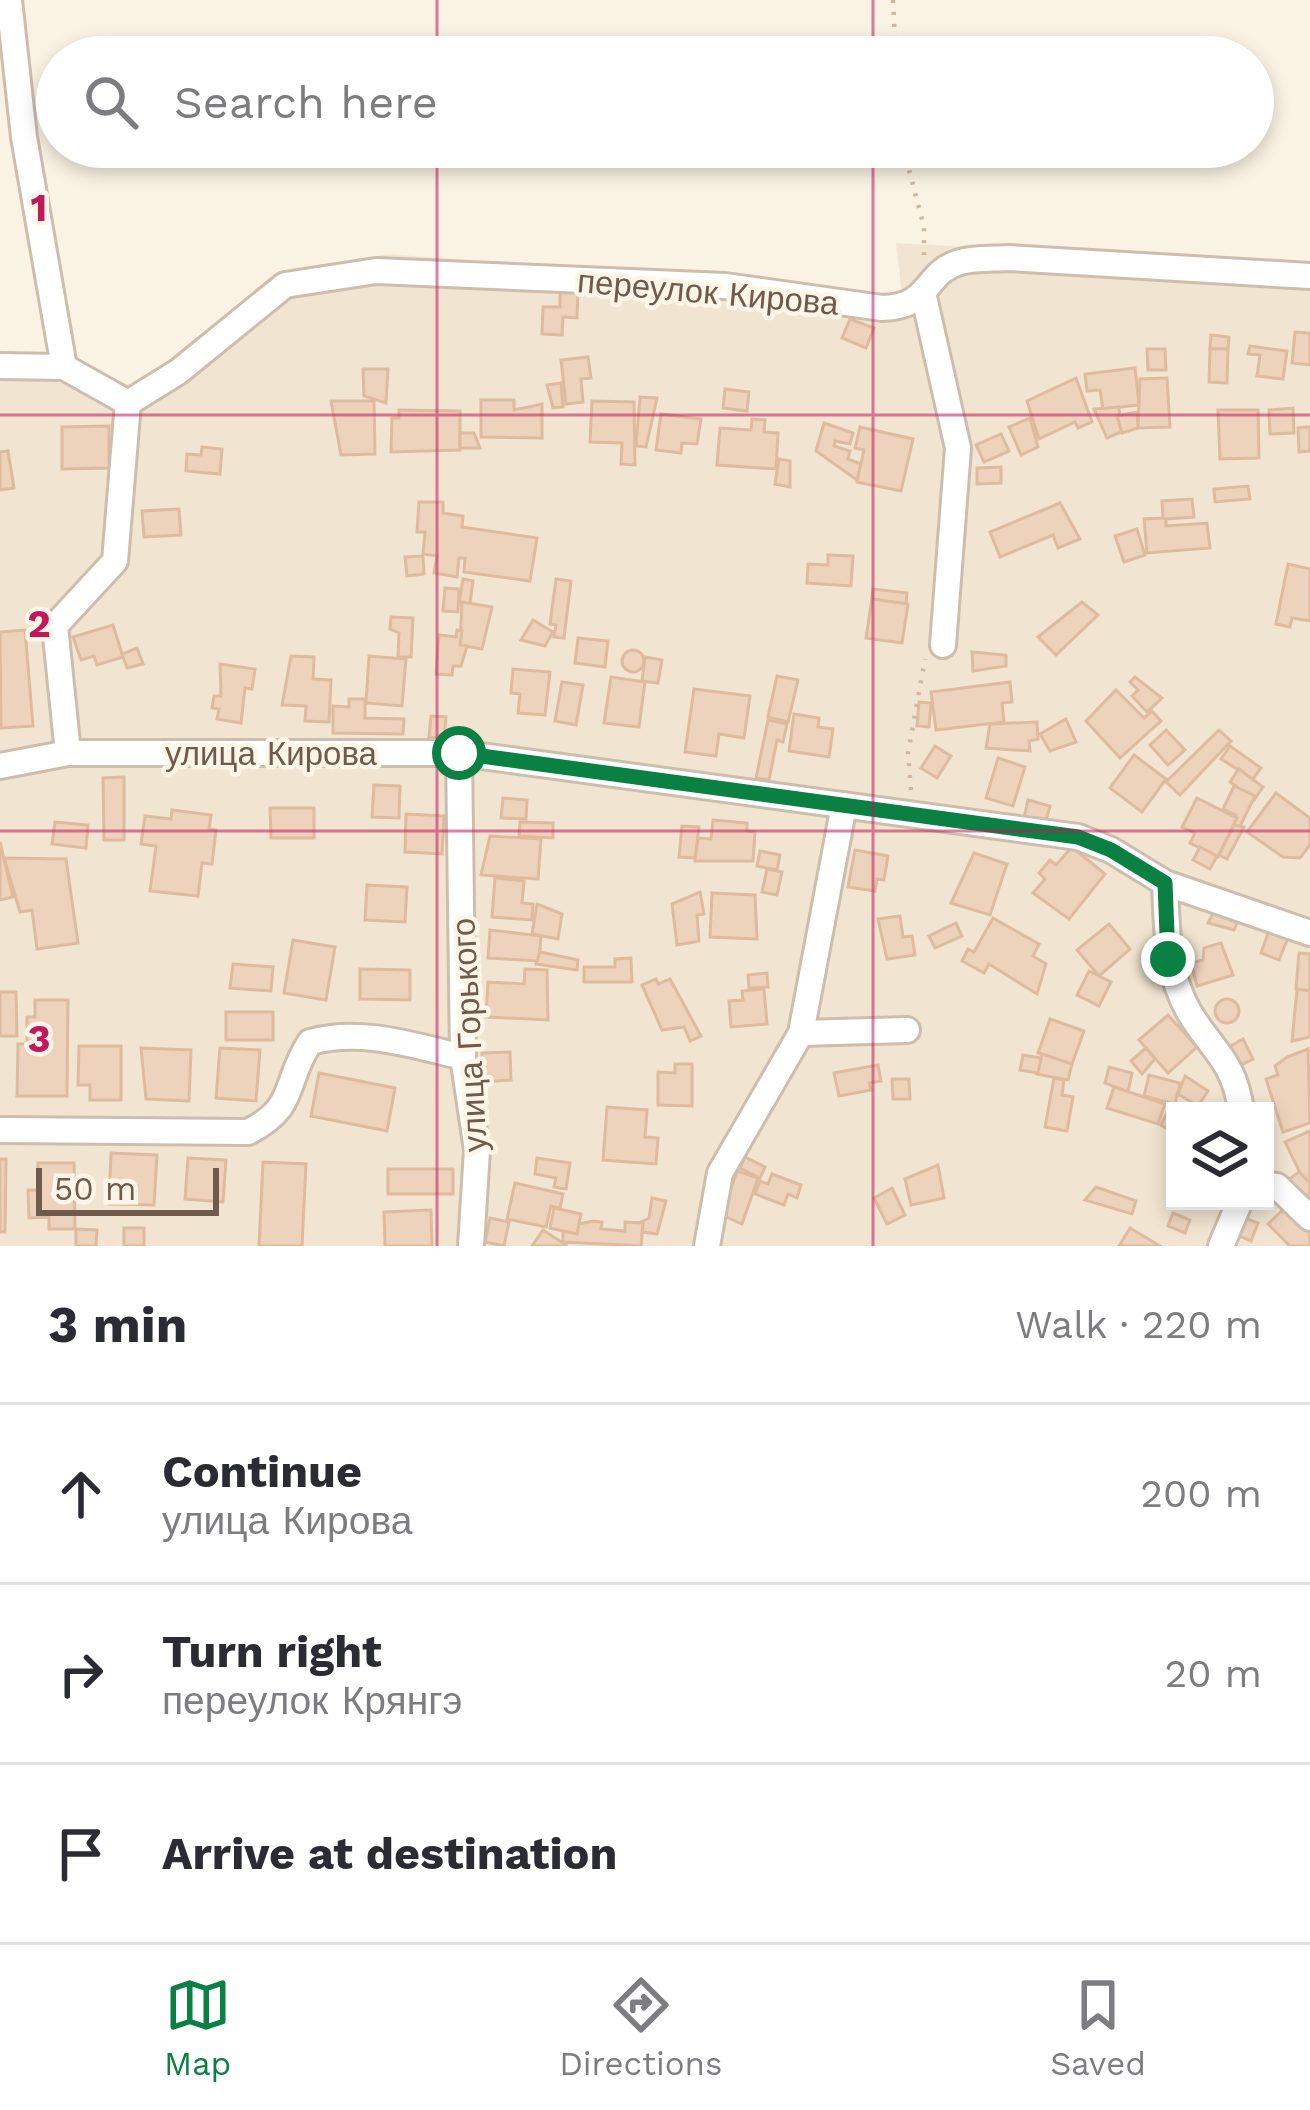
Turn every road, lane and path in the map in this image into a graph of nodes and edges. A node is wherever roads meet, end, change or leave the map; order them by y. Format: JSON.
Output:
{"nodes":[{"id":1,"x":9,"y":0,"type":"edge"},
{"id":2,"x":893,"y":0,"type":"edge"},
{"id":3,"x":895,"y":36,"type":"edge"},
{"id":4,"x":909,"y":168,"type":"edge"},
{"id":5,"x":1310,"y":276,"type":"edge"},
{"id":6,"x":923,"y":297,"type":"junction"},
{"id":7,"x":0,"y":366,"type":"edge"},
{"id":8,"x":64,"y":367,"type":"junction"},
{"id":9,"x":128,"y":403,"type":"junction"},
{"id":10,"x":944,"y":637,"type":"joint"},
{"id":11,"x":68,"y":752,"type":"junction"},
{"id":12,"x":459,"y":753,"type":"junction"},
{"id":13,"x":0,"y":766,"type":"edge"},
{"id":14,"x":844,"y":805,"type":"junction"},
{"id":15,"x":918,"y":815,"type":"junction"},
{"id":16,"x":1165,"y":883,"type":"junction"},
{"id":17,"x":1310,"y":933,"type":"edge"},
{"id":18,"x":907,"y":1030,"type":"dead end"},
{"id":19,"x":801,"y":1033,"type":"junction"},
{"id":20,"x":463,"y":1058,"type":"junction"},
{"id":21,"x":1239,"y":1102,"type":"edge"},
{"id":22,"x":0,"y":1130,"type":"edge"},
{"id":23,"x":1274,"y":1186,"type":"edge"},
{"id":24,"x":1236,"y":1210,"type":"edge"},
{"id":25,"x":1310,"y":1218,"type":"edge"},
{"id":26,"x":471,"y":1246,"type":"edge"},
{"id":27,"x":707,"y":1246,"type":"edge"},
{"id":28,"x":1221,"y":1246,"type":"edge"}],
"edges":[{"from":1,"to":8,"type":"street"},
{"from":2,"to":3,"type":"path"},
{"from":4,"to":6,"type":"path"},
{"from":5,"to":6,"type":"street","name":"переулок Кирова"},
{"from":6,"to":9,"type":"street","name":"переулок Кирова"},
{"from":6,"to":10,"type":"street"},
{"from":7,"to":8,"type":"street"},
{"from":8,"to":9,"type":"street"},
{"from":9,"to":11,"type":"street"},
{"from":10,"to":15,"type":"path"},
{"from":11,"to":12,"type":"street","name":"улица Кирова"},
{"from":11,"to":13,"type":"street","name":"улица Кирова"},
{"from":12,"to":14,"type":"street","name":"улица Кирова"},
{"from":12,"to":20,"type":"street","name":"улица Горького"},
{"from":14,"to":15,"type":"street","name":"улица Кирова"},
{"from":14,"to":19,"type":"street"},
{"from":15,"to":16,"type":"street","name":"улица Кирова"},
{"from":16,"to":17,"type":"street","name":"улица Кирова"},
{"from":16,"to":21,"type":"street"},
{"from":18,"to":19,"type":"street"},
{"from":19,"to":27,"type":"street"},
{"from":20,"to":22,"type":"street"},
{"from":20,"to":26,"type":"street","name":"улица Горького"},
{"from":23,"to":25,"type":"street"},
{"from":24,"to":28,"type":"street"}]}
